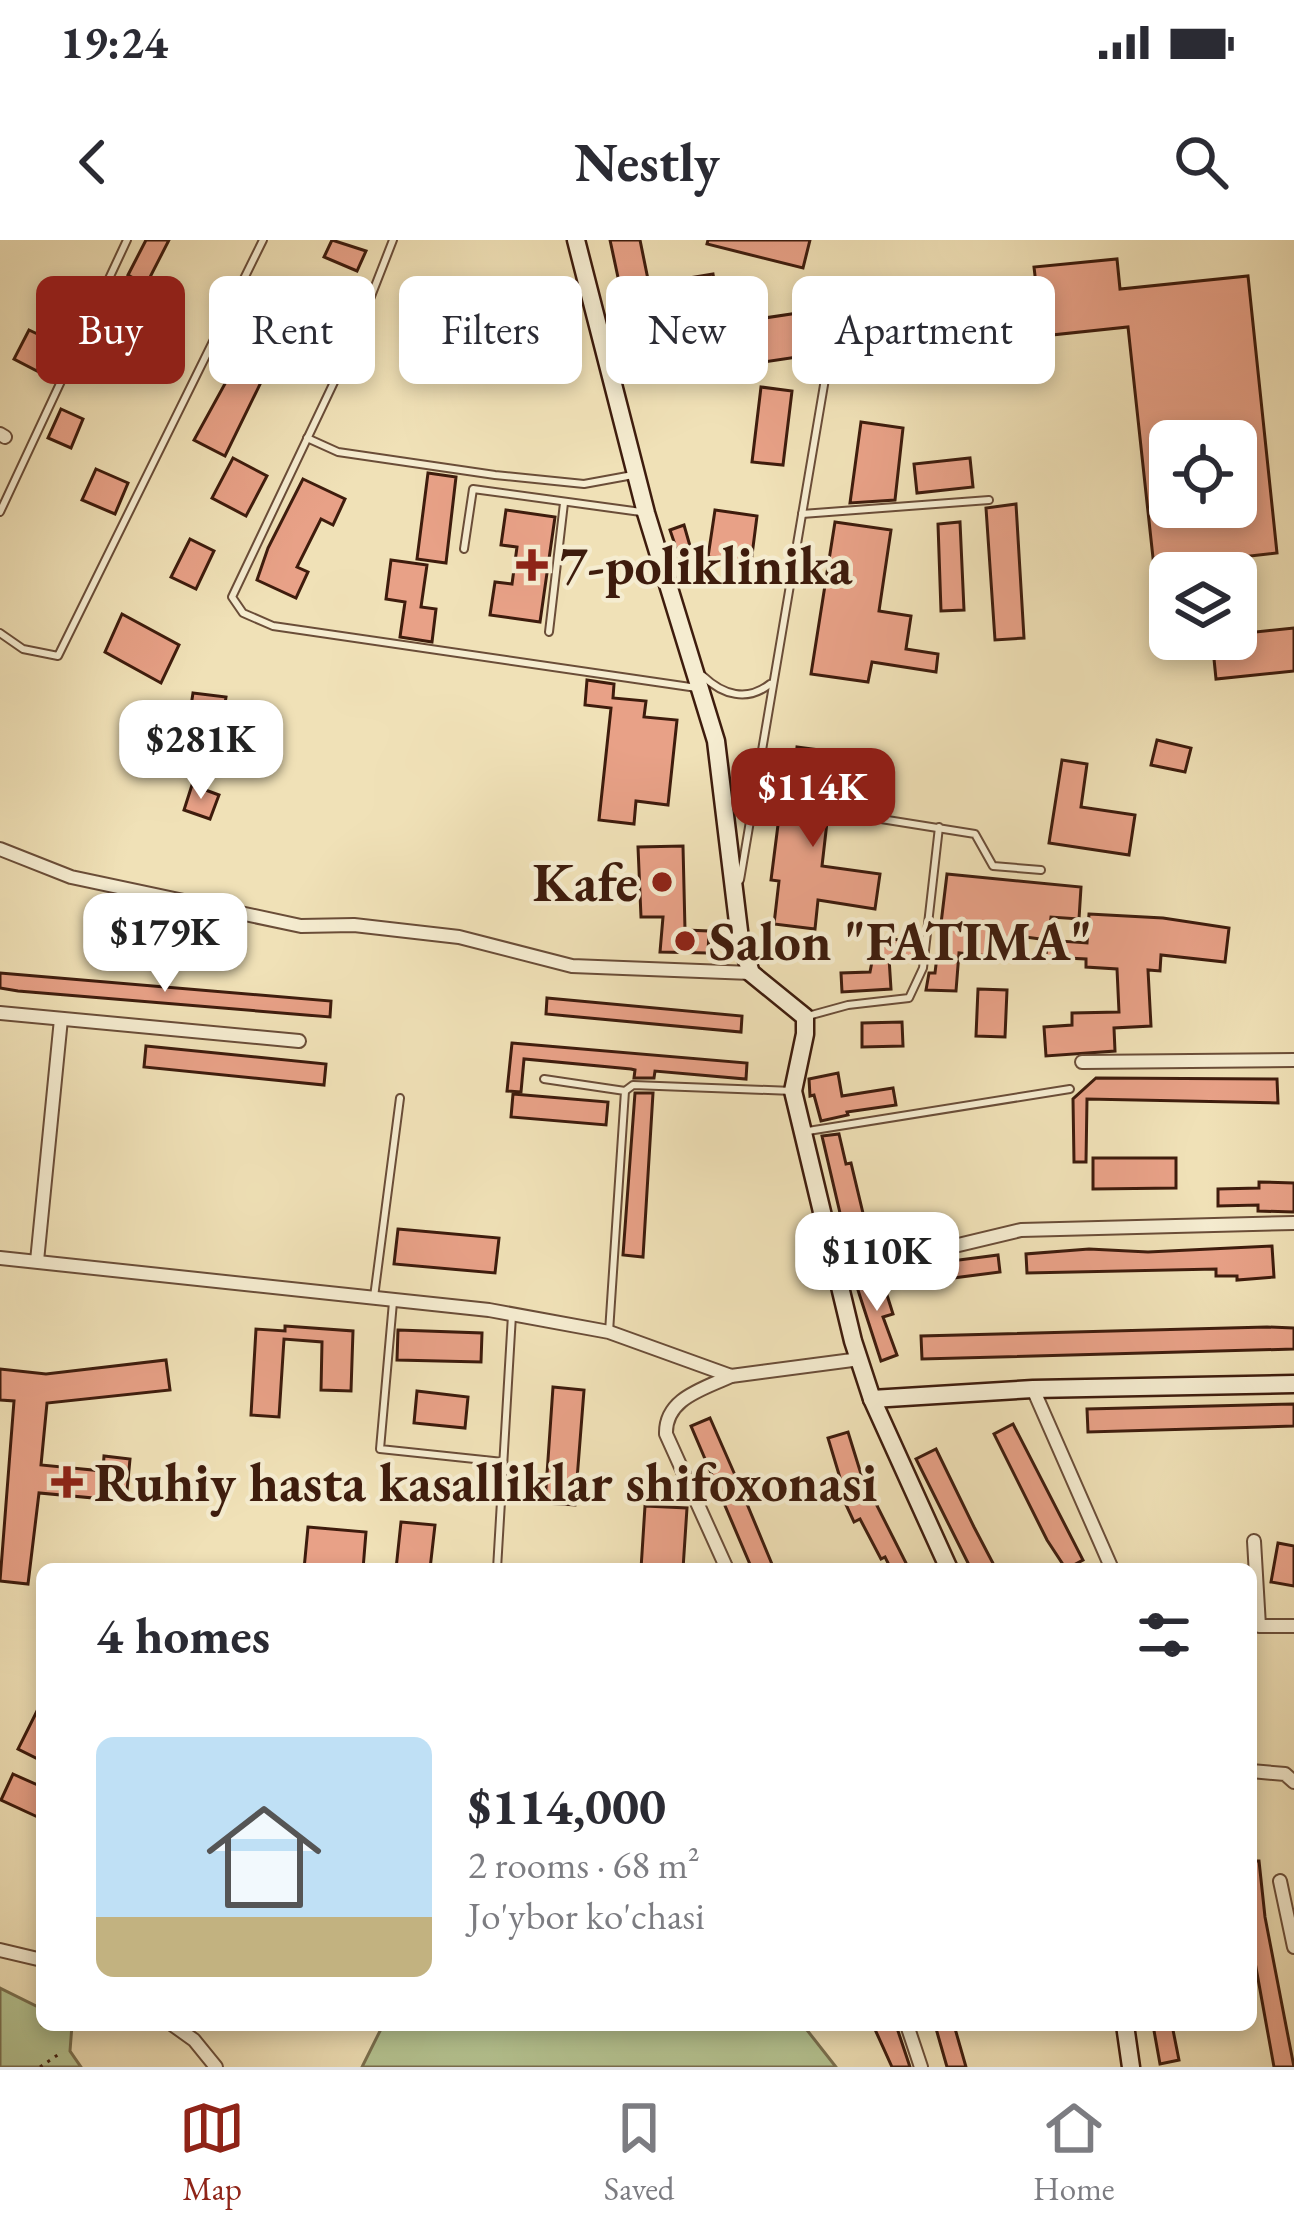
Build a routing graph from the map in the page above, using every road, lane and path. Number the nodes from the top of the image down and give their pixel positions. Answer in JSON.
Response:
{"nodes":[{"id":1,"x":127,"y":240,"type":"edge"},
{"id":2,"x":263,"y":240,"type":"edge"},
{"id":3,"x":393,"y":240,"type":"edge"},
{"id":4,"x":576,"y":240,"type":"edge"},
{"id":5,"x":824,"y":384,"type":"edge"},
{"id":6,"x":307,"y":438,"type":"junction"},
{"id":7,"x":636,"y":475,"type":"junction"},
{"id":8,"x":989,"y":500,"type":"dead end"},
{"id":9,"x":564,"y":502,"type":"junction"},
{"id":10,"x":0,"y":512,"type":"edge"},
{"id":11,"x":646,"y":513,"type":"junction"},
{"id":12,"x":802,"y":514,"type":"junction"},
{"id":13,"x":464,"y":549,"type":"dead end"},
{"id":14,"x":549,"y":632,"type":"dead end"},
{"id":15,"x":0,"y":633,"type":"edge"},
{"id":16,"x":690,"y":663,"type":"junction"},
{"id":17,"x":773,"y":681,"type":"junction"},
{"id":18,"x":698,"y":688,"type":"junction"},
{"id":19,"x":856,"y":815,"type":"dead end"},
{"id":20,"x":939,"y":827,"type":"junction"},
{"id":21,"x":0,"y":849,"type":"edge"},
{"id":22,"x":1041,"y":870,"type":"dead end"},
{"id":23,"x":737,"y":902,"type":"junction"},
{"id":24,"x":751,"y":974,"type":"junction"},
{"id":25,"x":0,"y":1013,"type":"edge"},
{"id":26,"x":805,"y":1017,"type":"junction"},
{"id":27,"x":61,"y":1019,"type":"junction"},
{"id":28,"x":299,"y":1041,"type":"dead end"},
{"id":29,"x":1294,"y":1060,"type":"edge"},
{"id":30,"x":1082,"y":1062,"type":"dead end"},
{"id":31,"x":544,"y":1078,"type":"dead end"},
{"id":32,"x":1070,"y":1089,"type":"dead end"},
{"id":33,"x":625,"y":1091,"type":"junction"},
{"id":34,"x":793,"y":1091,"type":"junction"},
{"id":35,"x":400,"y":1098,"type":"dead end"},
{"id":36,"x":804,"y":1132,"type":"junction"},
{"id":37,"x":1294,"y":1223,"type":"edge"},
{"id":38,"x":0,"y":1258,"type":"edge"},
{"id":39,"x":37,"y":1262,"type":"junction"},
{"id":40,"x":836,"y":1274,"type":"junction"},
{"id":41,"x":374,"y":1300,"type":"junction"},
{"id":42,"x":393,"y":1302,"type":"junction"},
{"id":43,"x":512,"y":1316,"type":"junction"},
{"id":44,"x":610,"y":1332,"type":"junction"},
{"id":45,"x":860,"y":1359,"type":"junction"},
{"id":46,"x":731,"y":1376,"type":"junction"},
{"id":47,"x":1294,"y":1384,"type":"edge"},
{"id":48,"x":1033,"y":1389,"type":"junction"},
{"id":49,"x":872,"y":1399,"type":"junction"},
{"id":50,"x":503,"y":1462,"type":"junction"},
{"id":51,"x":1254,"y":1541,"type":"dead end"},
{"id":52,"x":497,"y":1563,"type":"edge"},
{"id":53,"x":725,"y":1563,"type":"edge"},
{"id":54,"x":946,"y":1563,"type":"edge"},
{"id":55,"x":1109,"y":1563,"type":"edge"},
{"id":56,"x":1255,"y":1563,"type":"edge"},
{"id":57,"x":1257,"y":1593,"type":"edge"},
{"id":58,"x":1294,"y":1626,"type":"edge"},
{"id":59,"x":1257,"y":1772,"type":"edge"},
{"id":60,"x":1294,"y":1782,"type":"edge"},
{"id":61,"x":1280,"y":1881,"type":"dead end"},
{"id":62,"x":1294,"y":1947,"type":"edge"},
{"id":63,"x":0,"y":1950,"type":"edge"},
{"id":64,"x":36,"y":1959,"type":"edge"},
{"id":65,"x":181,"y":2031,"type":"edge"},
{"id":66,"x":909,"y":2031,"type":"edge"},
{"id":67,"x":1126,"y":2031,"type":"edge"},
{"id":68,"x":62,"y":2052,"type":"dead end"},
{"id":69,"x":40,"y":2067,"type":"edge"},
{"id":70,"x":216,"y":2067,"type":"edge"},
{"id":71,"x":921,"y":2067,"type":"edge"},
{"id":72,"x":1131,"y":2067,"type":"edge"}],
"edges":[{"from":1,"to":10,"type":"lane"},
{"from":2,"to":15,"type":"lane"},
{"from":3,"to":6,"type":"lane"},
{"from":4,"to":7,"type":"street"},
{"from":5,"to":12,"type":"lane"},
{"from":6,"to":7,"type":"lane"},
{"from":6,"to":18,"type":"lane"},
{"from":7,"to":11,"type":"street"},
{"from":8,"to":12,"type":"lane"},
{"from":9,"to":11,"type":"lane"},
{"from":9,"to":13,"type":"lane"},
{"from":9,"to":14,"type":"lane"},
{"from":11,"to":16,"type":"street"},
{"from":12,"to":17,"type":"lane"},
{"from":16,"to":17,"type":"lane"},
{"from":16,"to":18,"type":"street"},
{"from":17,"to":23,"type":"lane"},
{"from":18,"to":23,"type":"street"},
{"from":19,"to":20,"type":"lane"},
{"from":20,"to":22,"type":"lane"},
{"from":20,"to":26,"type":"lane"},
{"from":21,"to":24,"type":"street"},
{"from":23,"to":24,"type":"street"},
{"from":24,"to":26,"type":"street"},
{"from":25,"to":27,"type":"street"},
{"from":26,"to":34,"type":"street"},
{"from":27,"to":28,"type":"street"},
{"from":27,"to":39,"type":"street"},
{"from":29,"to":30,"type":"street"},
{"from":31,"to":33,"type":"lane"},
{"from":32,"to":36,"type":"lane"},
{"from":33,"to":34,"type":"lane"},
{"from":33,"to":44,"type":"lane"},
{"from":34,"to":36,"type":"street"},
{"from":35,"to":41,"type":"lane"},
{"from":36,"to":40,"type":"street"},
{"from":37,"to":40,"type":"street"},
{"from":38,"to":39,"type":"street"},
{"from":39,"to":41,"type":"street"},
{"from":40,"to":45,"type":"street"},
{"from":41,"to":42,"type":"street"},
{"from":42,"to":43,"type":"street"},
{"from":42,"to":50,"type":"lane"},
{"from":43,"to":44,"type":"street"},
{"from":43,"to":50,"type":"lane"},
{"from":44,"to":46,"type":"street"},
{"from":45,"to":46,"type":"street"},
{"from":45,"to":49,"type":"street"},
{"from":46,"to":53,"type":"street"},
{"from":47,"to":48,"type":"street"},
{"from":48,"to":49,"type":"street"},
{"from":48,"to":55,"type":"street"},
{"from":49,"to":54,"type":"street"},
{"from":50,"to":52,"type":"lane"},
{"from":51,"to":56,"type":"street"},
{"from":57,"to":58,"type":"street"},
{"from":59,"to":60,"type":"street"},
{"from":61,"to":62,"type":"street"},
{"from":63,"to":64,"type":"street"},
{"from":65,"to":70,"type":"street"},
{"from":66,"to":71,"type":"street"},
{"from":67,"to":72,"type":"street"},
{"from":68,"to":69,"type":"path"}]}
